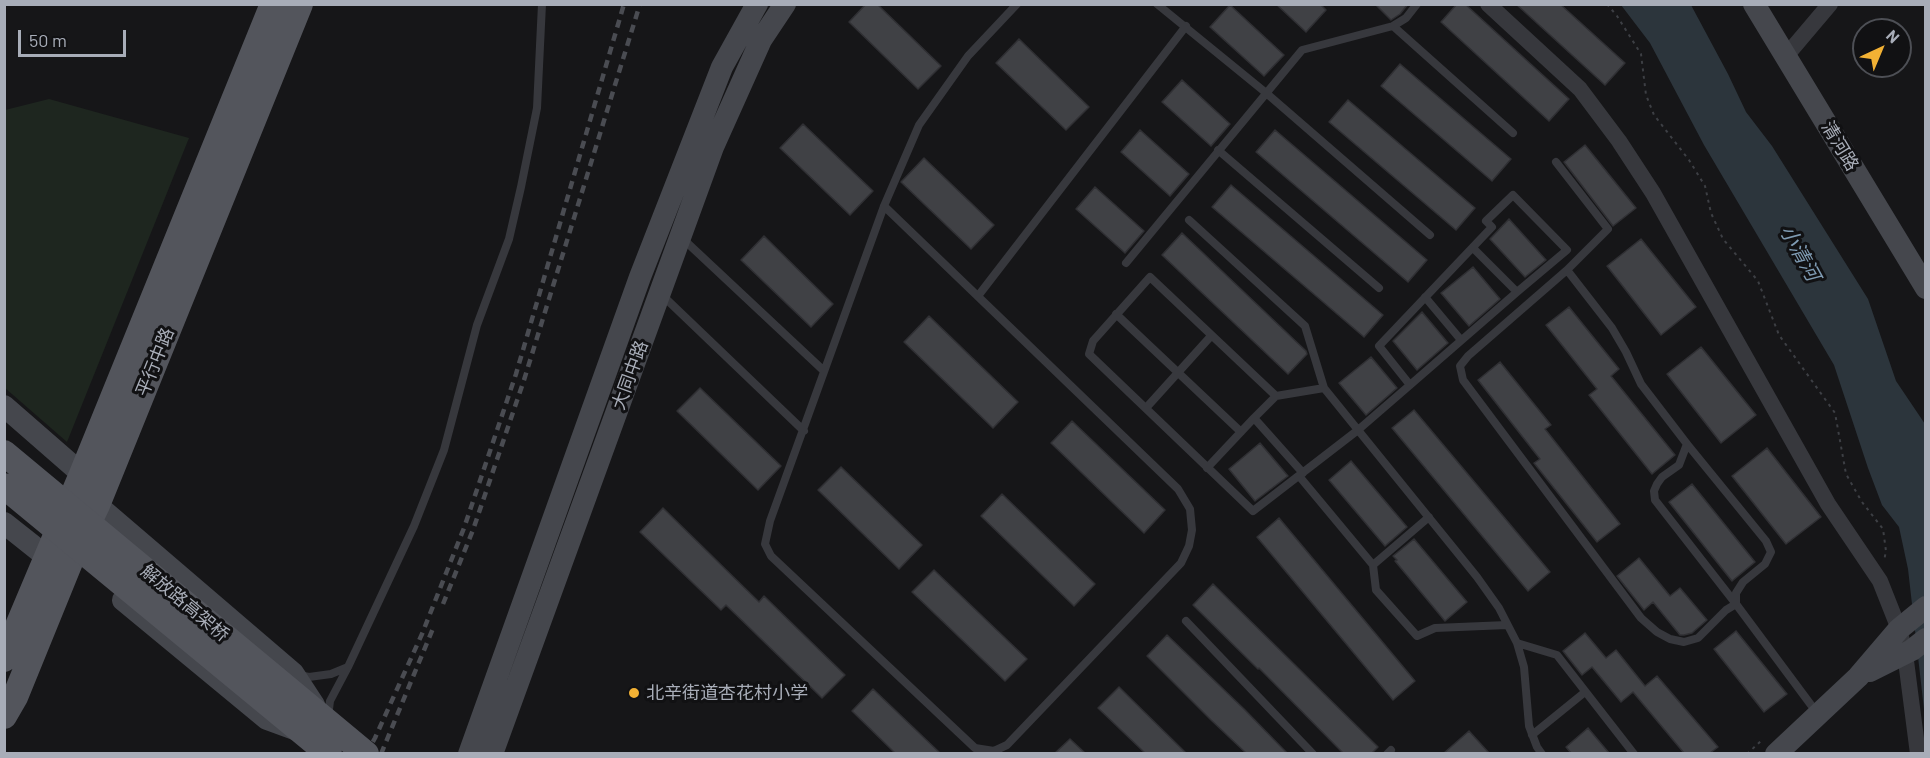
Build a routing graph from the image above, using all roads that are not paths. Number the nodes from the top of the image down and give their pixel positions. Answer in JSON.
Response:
{"nodes":[{"id":1,"x":273,"y":4,"type":"edge"},
{"id":2,"x":300,"y":4,"type":"edge"},
{"id":3,"x":542,"y":4,"type":"edge"},
{"id":4,"x":757,"y":4,"type":"edge"},
{"id":5,"x":785,"y":4,"type":"edge"},
{"id":6,"x":1017,"y":4,"type":"edge"},
{"id":7,"x":1157,"y":4,"type":"edge"},
{"id":8,"x":1417,"y":4,"type":"edge"},
{"id":9,"x":1488,"y":4,"type":"edge"},
{"id":10,"x":1754,"y":4,"type":"edge"},
{"id":11,"x":1830,"y":4,"type":"edge"},
{"id":12,"x":1186,"y":26,"type":"junction"},
{"id":13,"x":1393,"y":26,"type":"junction"},
{"id":14,"x":1786,"y":56,"type":"junction"},
{"id":15,"x":1265,"y":92,"type":"junction"},
{"id":16,"x":1514,"y":133,"type":"dead end"},
{"id":17,"x":1218,"y":150,"type":"junction"},
{"id":18,"x":1556,"y":162,"type":"dead end"},
{"id":19,"x":884,"y":206,"type":"junction"},
{"id":20,"x":1189,"y":220,"type":"dead end"},
{"id":21,"x":1430,"y":235,"type":"dead end"},
{"id":22,"x":680,"y":236,"type":"junction"},
{"id":23,"x":1473,"y":248,"type":"junction"},
{"id":24,"x":1126,"y":263,"type":"dead end"},
{"id":25,"x":1567,"y":270,"type":"junction"},
{"id":26,"x":1378,"y":288,"type":"dead end"},
{"id":27,"x":1926,"y":288,"type":"edge"},
{"id":28,"x":660,"y":292,"type":"junction"},
{"id":29,"x":1517,"y":292,"type":"junction"},
{"id":30,"x":978,"y":296,"type":"junction"},
{"id":31,"x":1425,"y":297,"type":"junction"},
{"id":32,"x":1116,"y":314,"type":"junction"},
{"id":33,"x":1211,"y":336,"type":"junction"},
{"id":34,"x":1461,"y":340,"type":"junction"},
{"id":35,"x":824,"y":371,"type":"junction"},
{"id":36,"x":1179,"y":371,"type":"junction"},
{"id":37,"x":1410,"y":385,"type":"junction"},
{"id":38,"x":1324,"y":388,"type":"junction"},
{"id":39,"x":1276,"y":396,"type":"junction"},
{"id":40,"x":4,"y":406,"type":"edge"},
{"id":41,"x":1146,"y":408,"type":"junction"},
{"id":42,"x":1254,"y":418,"type":"junction"},
{"id":43,"x":804,"y":430,"type":"junction"},
{"id":44,"x":1358,"y":430,"type":"junction"},
{"id":45,"x":1241,"y":432,"type":"junction"},
{"id":46,"x":1687,"y":444,"type":"junction"},
{"id":47,"x":4,"y":453,"type":"edge"},
{"id":48,"x":1208,"y":468,"type":"junction"},
{"id":49,"x":82,"y":474,"type":"junction"},
{"id":50,"x":1301,"y":475,"type":"junction"},
{"id":51,"x":4,"y":486,"type":"edge"},
{"id":52,"x":97,"y":505,"type":"junction"},
{"id":53,"x":1429,"y":517,"type":"junction"},
{"id":54,"x":4,"y":523,"type":"edge"},
{"id":55,"x":47,"y":557,"type":"junction"},
{"id":56,"x":72,"y":557,"type":"junction"},
{"id":57,"x":1373,"y":565,"type":"junction"},
{"id":58,"x":1736,"y":604,"type":"junction"},
{"id":59,"x":1926,"y":607,"type":"edge"},
{"id":60,"x":1186,"y":621,"type":"dead end"},
{"id":61,"x":1507,"y":625,"type":"junction"},
{"id":62,"x":1902,"y":627,"type":"junction"},
{"id":63,"x":1517,"y":644,"type":"junction"},
{"id":64,"x":1914,"y":647,"type":"edge"},
{"id":65,"x":4,"y":660,"type":"edge"},
{"id":66,"x":348,"y":667,"type":"junction"},
{"id":67,"x":293,"y":673,"type":"junction"},
{"id":68,"x":1858,"y":677,"type":"junction"},
{"id":69,"x":1585,"y":692,"type":"junction"},
{"id":70,"x":1817,"y":713,"type":"junction"},
{"id":71,"x":4,"y":716,"type":"edge"},
{"id":72,"x":1532,"y":735,"type":"junction"},
{"id":73,"x":330,"y":743,"type":"edge"},
{"id":74,"x":366,"y":753,"type":"edge"},
{"id":75,"x":469,"y":753,"type":"edge"},
{"id":76,"x":492,"y":753,"type":"edge"},
{"id":77,"x":1313,"y":753,"type":"edge"},
{"id":78,"x":1542,"y":753,"type":"edge"},
{"id":79,"x":1634,"y":753,"type":"edge"},
{"id":80,"x":1776,"y":753,"type":"edge"},
{"id":81,"x":1918,"y":753,"type":"edge"}],
"edges":[{"from":1,"to":49,"type":"main road","name":"平行中路"},
{"from":2,"to":52,"type":"main road","name":"平行中路"},
{"from":3,"to":66,"type":"lane"},
{"from":4,"to":75,"type":"main road","name":"大同中路"},
{"from":5,"to":22,"type":"main road","name":"大同中路"},
{"from":6,"to":19,"type":"lane"},
{"from":7,"to":12,"type":"lane"},
{"from":8,"to":13,"type":"lane"},
{"from":9,"to":62,"type":"street"},
{"from":10,"to":14,"type":"main road","name":"清河路"},
{"from":11,"to":14,"type":"street"},
{"from":12,"to":15,"type":"lane"},
{"from":12,"to":30,"type":"lane"},
{"from":13,"to":15,"type":"lane"},
{"from":13,"to":16,"type":"lane"},
{"from":14,"to":27,"type":"main road","name":"清河路"},
{"from":15,"to":17,"type":"lane"},
{"from":15,"to":21,"type":"lane"},
{"from":17,"to":24,"type":"lane"},
{"from":17,"to":26,"type":"lane"},
{"from":18,"to":25,"type":"lane"},
{"from":19,"to":30,"type":"lane"},
{"from":19,"to":35,"type":"lane"},
{"from":20,"to":38,"type":"lane"},
{"from":22,"to":28,"type":"main road","name":"大同中路"},
{"from":22,"to":35,"type":"lane"},
{"from":23,"to":29,"type":"lane"},
{"from":23,"to":29,"type":"lane"},
{"from":23,"to":31,"type":"lane"},
{"from":25,"to":46,"type":"lane"},
{"from":25,"to":58,"type":"lane"},
{"from":28,"to":43,"type":"lane"},
{"from":28,"to":76,"type":"main road","name":"大同中路"},
{"from":29,"to":34,"type":"lane"},
{"from":30,"to":43,"type":"lane"},
{"from":31,"to":34,"type":"lane"},
{"from":31,"to":37,"type":"lane"},
{"from":32,"to":33,"type":"lane"},
{"from":32,"to":36,"type":"lane"},
{"from":32,"to":41,"type":"lane"},
{"from":33,"to":36,"type":"lane"},
{"from":33,"to":39,"type":"lane"},
{"from":34,"to":37,"type":"lane"},
{"from":35,"to":43,"type":"lane"},
{"from":36,"to":41,"type":"lane"},
{"from":36,"to":45,"type":"lane"},
{"from":37,"to":44,"type":"lane"},
{"from":38,"to":39,"type":"lane"},
{"from":38,"to":44,"type":"lane"},
{"from":39,"to":42,"type":"lane"},
{"from":40,"to":49,"type":"main road"},
{"from":41,"to":48,"type":"lane"},
{"from":42,"to":45,"type":"lane"},
{"from":42,"to":50,"type":"lane"},
{"from":44,"to":50,"type":"lane"},
{"from":44,"to":53,"type":"lane"},
{"from":45,"to":48,"type":"lane"},
{"from":46,"to":58,"type":"lane"},
{"from":46,"to":58,"type":"lane"},
{"from":47,"to":74,"type":"main road","name":"解放路高架桥","bridge":true},
{"from":48,"to":50,"type":"lane"},
{"from":49,"to":52,"type":"main road"},
{"from":49,"to":55,"type":"main road","name":"平行中路"},
{"from":50,"to":57,"type":"lane"},
{"from":51,"to":73,"type":"main road","name":"解放路高架桥","bridge":true},
{"from":52,"to":56,"type":"main road","name":"平行中路"},
{"from":52,"to":67,"type":"main road"},
{"from":53,"to":57,"type":"lane"},
{"from":53,"to":61,"type":"lane"},
{"from":54,"to":55,"type":"main road"},
{"from":55,"to":56,"type":"main road"},
{"from":55,"to":65,"type":"main road","name":"平行中路"},
{"from":56,"to":71,"type":"main road","name":"平行中路"},
{"from":56,"to":73,"type":"main road"},
{"from":57,"to":61,"type":"lane"},
{"from":58,"to":70,"type":"lane"},
{"from":59,"to":62,"type":"main road"},
{"from":60,"to":77,"type":"lane"},
{"from":61,"to":63,"type":"lane"},
{"from":62,"to":64,"type":"street"},
{"from":62,"to":68,"type":"main road"},
{"from":63,"to":69,"type":"lane"},
{"from":63,"to":72,"type":"lane"},
{"from":64,"to":68,"type":"main road"},
{"from":64,"to":81,"type":"street"},
{"from":66,"to":67,"type":"lane"},
{"from":66,"to":73,"type":"lane"},
{"from":67,"to":73,"type":"main road"},
{"from":68,"to":70,"type":"main road"},
{"from":69,"to":72,"type":"lane"},
{"from":69,"to":79,"type":"lane"},
{"from":70,"to":80,"type":"main road"},
{"from":72,"to":78,"type":"lane"}]}
